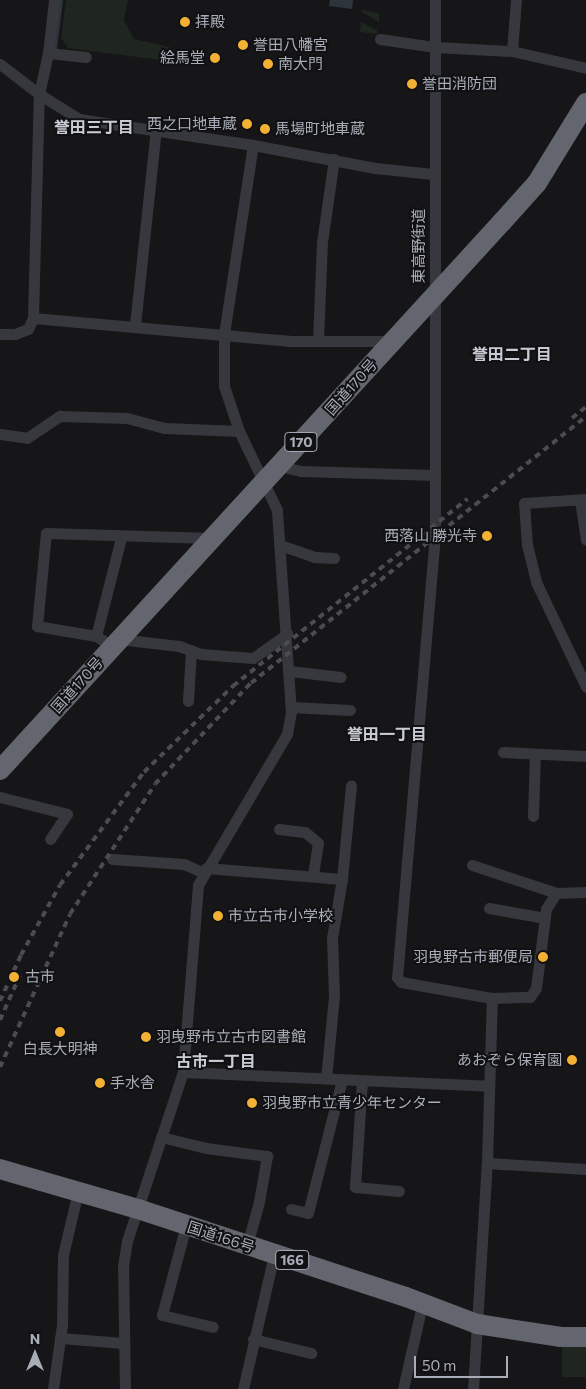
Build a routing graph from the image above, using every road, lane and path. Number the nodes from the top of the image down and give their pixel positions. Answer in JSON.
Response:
{"nodes":[{"id":1,"x":54,"y":0,"type":"edge"},
{"id":2,"x":435,"y":0,"type":"edge"},
{"id":3,"x":516,"y":0,"type":"edge"},
{"id":4,"x":380,"y":39,"type":"dead end"},
{"id":5,"x":435,"y":47,"type":"junction"},
{"id":6,"x":512,"y":51,"type":"junction"},
{"id":7,"x":48,"y":53,"type":"junction"},
{"id":8,"x":86,"y":56,"type":"dead end"},
{"id":9,"x":0,"y":64,"type":"edge"},
{"id":10,"x":586,"y":68,"type":"edge"},
{"id":11,"x":39,"y":94,"type":"junction"},
{"id":12,"x":586,"y":102,"type":"edge"},
{"id":13,"x":156,"y":130,"type":"junction"},
{"id":14,"x":253,"y":145,"type":"junction"},
{"id":15,"x":334,"y":159,"type":"junction"},
{"id":16,"x":433,"y":174,"type":"junction"},
{"id":17,"x":434,"y":297,"type":"junction"},
{"id":18,"x":33,"y":318,"type":"junction"},
{"id":19,"x":135,"y":326,"type":"junction"},
{"id":20,"x":0,"y":334,"type":"edge"},
{"id":21,"x":224,"y":334,"type":"junction"},
{"id":22,"x":318,"y":341,"type":"junction"},
{"id":23,"x":392,"y":341,"type":"junction"},
{"id":24,"x":239,"y":431,"type":"junction"},
{"id":25,"x":0,"y":434,"type":"edge"},
{"id":26,"x":279,"y":466,"type":"junction"},
{"id":27,"x":435,"y":475,"type":"junction"},
{"id":28,"x":265,"y":482,"type":"junction"},
{"id":29,"x":583,"y":499,"type":"edge"},
{"id":30,"x":121,"y":538,"type":"junction"},
{"id":31,"x":212,"y":538,"type":"junction"},
{"id":32,"x":586,"y":540,"type":"edge"},
{"id":33,"x":280,"y":545,"type":"junction"},
{"id":34,"x":334,"y":558,"type":"dead end"},
{"id":35,"x":287,"y":634,"type":"junction"},
{"id":36,"x":109,"y":640,"type":"junction"},
{"id":37,"x":192,"y":650,"type":"junction"},
{"id":38,"x":586,"y":657,"type":"edge"},
{"id":39,"x":574,"y":661,"type":"junction"},
{"id":40,"x":290,"y":672,"type":"junction"},
{"id":41,"x":341,"y":677,"type":"dead end"},
{"id":42,"x":586,"y":687,"type":"edge"},
{"id":43,"x":188,"y":701,"type":"dead end"},
{"id":44,"x":291,"y":707,"type":"junction"},
{"id":45,"x":350,"y":710,"type":"dead end"},
{"id":46,"x":503,"y":752,"type":"dead end"},
{"id":47,"x":535,"y":754,"type":"junction"},
{"id":48,"x":586,"y":756,"type":"edge"},
{"id":49,"x":0,"y":770,"type":"edge"},
{"id":50,"x":350,"y":785,"type":"dead end"},
{"id":51,"x":0,"y":797,"type":"edge"},
{"id":52,"x":533,"y":816,"type":"dead end"},
{"id":53,"x":279,"y":829,"type":"dead end"},
{"id":54,"x":50,"y":839,"type":"dead end"},
{"id":55,"x":112,"y":859,"type":"dead end"},
{"id":56,"x":472,"y":865,"type":"dead end"},
{"id":57,"x":205,"y":871,"type":"junction"},
{"id":58,"x":313,"y":876,"type":"junction"},
{"id":59,"x":342,"y":879,"type":"junction"},
{"id":60,"x":586,"y":892,"type":"edge"},
{"id":61,"x":556,"y":893,"type":"junction"},
{"id":62,"x":489,"y":908,"type":"dead end"},
{"id":63,"x":545,"y":918,"type":"junction"},
{"id":64,"x":492,"y":998,"type":"junction"},
{"id":65,"x":183,"y":1072,"type":"junction"},
{"id":66,"x":326,"y":1079,"type":"junction"},
{"id":67,"x":342,"y":1080,"type":"junction"},
{"id":68,"x":362,"y":1081,"type":"junction"},
{"id":69,"x":488,"y":1086,"type":"junction"},
{"id":70,"x":162,"y":1137,"type":"junction"},
{"id":71,"x":487,"y":1163,"type":"junction"},
{"id":72,"x":0,"y":1169,"type":"edge"},
{"id":73,"x":586,"y":1169,"type":"edge"},
{"id":74,"x":399,"y":1190,"type":"dead end"},
{"id":75,"x":78,"y":1191,"type":"junction"},
{"id":76,"x":138,"y":1209,"type":"junction"},
{"id":77,"x":291,"y":1209,"type":"dead end"},
{"id":78,"x":186,"y":1225,"type":"junction"},
{"id":79,"x":247,"y":1245,"type":"junction"},
{"id":80,"x":274,"y":1254,"type":"junction"},
{"id":81,"x":422,"y":1305,"type":"junction"},
{"id":82,"x":477,"y":1324,"type":"junction"},
{"id":83,"x":213,"y":1327,"type":"dead end"},
{"id":84,"x":586,"y":1337,"type":"edge"},
{"id":85,"x":60,"y":1338,"type":"junction"},
{"id":86,"x":253,"y":1339,"type":"junction"},
{"id":87,"x":123,"y":1343,"type":"junction"},
{"id":88,"x":310,"y":1353,"type":"dead end"},
{"id":89,"x":53,"y":1389,"type":"edge"},
{"id":90,"x":125,"y":1389,"type":"edge"},
{"id":91,"x":243,"y":1389,"type":"edge"},
{"id":92,"x":403,"y":1389,"type":"edge"},
{"id":93,"x":473,"y":1389,"type":"edge"}],
"edges":[{"from":1,"to":7,"type":"street"},
{"from":2,"to":5,"type":"street","name":"東高野街道"},
{"from":3,"to":6,"type":"street"},
{"from":4,"to":5,"type":"street"},
{"from":5,"to":6,"type":"street"},
{"from":5,"to":16,"type":"street","name":"東高野街道"},
{"from":6,"to":10,"type":"street"},
{"from":7,"to":8,"type":"street"},
{"from":7,"to":11,"type":"street"},
{"from":9,"to":11,"type":"street"},
{"from":11,"to":13,"type":"street"},
{"from":11,"to":18,"type":"street"},
{"from":12,"to":17,"type":"highway","name":"国道170号","number":"170"},
{"from":13,"to":14,"type":"street"},
{"from":13,"to":19,"type":"street"},
{"from":14,"to":15,"type":"street"},
{"from":14,"to":21,"type":"street"},
{"from":15,"to":16,"type":"street"},
{"from":15,"to":22,"type":"street"},
{"from":16,"to":17,"type":"street","name":"東高野街道"},
{"from":17,"to":23,"type":"highway","name":"国道170号","number":"170"},
{"from":17,"to":27,"type":"street","name":"東高野街道"},
{"from":18,"to":19,"type":"street"},
{"from":18,"to":20,"type":"street"},
{"from":19,"to":21,"type":"street"},
{"from":21,"to":22,"type":"street"},
{"from":21,"to":24,"type":"street"},
{"from":22,"to":23,"type":"street"},
{"from":23,"to":26,"type":"highway","name":"国道170号","number":"170"},
{"from":24,"to":25,"type":"street"},
{"from":24,"to":28,"type":"street"},
{"from":26,"to":27,"type":"street"},
{"from":26,"to":28,"type":"highway","name":"国道170号","number":"170"},
{"from":27,"to":64,"type":"street","name":"東高野街道"},
{"from":28,"to":31,"type":"highway","name":"国道170号","number":"170"},
{"from":28,"to":33,"type":"street"},
{"from":29,"to":32,"type":"street"},
{"from":29,"to":39,"type":"street"},
{"from":30,"to":31,"type":"street"},
{"from":30,"to":36,"type":"street"},
{"from":30,"to":36,"type":"street"},
{"from":31,"to":36,"type":"highway","name":"国道170号","number":"170"},
{"from":33,"to":34,"type":"street"},
{"from":33,"to":35,"type":"street"},
{"from":35,"to":37,"type":"street"},
{"from":35,"to":40,"type":"street"},
{"from":36,"to":37,"type":"street"},
{"from":36,"to":49,"type":"highway","name":"国道170号","number":"170"},
{"from":37,"to":43,"type":"street"},
{"from":38,"to":39,"type":"street"},
{"from":39,"to":42,"type":"street"},
{"from":40,"to":41,"type":"street"},
{"from":40,"to":44,"type":"street"},
{"from":44,"to":45,"type":"street"},
{"from":44,"to":57,"type":"street"},
{"from":46,"to":47,"type":"street"},
{"from":47,"to":48,"type":"street"},
{"from":47,"to":52,"type":"street"},
{"from":50,"to":59,"type":"street"},
{"from":51,"to":54,"type":"street"},
{"from":53,"to":58,"type":"street"},
{"from":55,"to":57,"type":"street"},
{"from":56,"to":61,"type":"street"},
{"from":57,"to":58,"type":"street"},
{"from":57,"to":65,"type":"street"},
{"from":58,"to":59,"type":"street"},
{"from":59,"to":66,"type":"street"},
{"from":60,"to":61,"type":"street"},
{"from":61,"to":63,"type":"street"},
{"from":62,"to":63,"type":"street"},
{"from":63,"to":64,"type":"street","name":"東高野街道"},
{"from":64,"to":69,"type":"street"},
{"from":65,"to":66,"type":"street"},
{"from":65,"to":70,"type":"street"},
{"from":66,"to":67,"type":"street"},
{"from":67,"to":68,"type":"street"},
{"from":67,"to":77,"type":"street"},
{"from":68,"to":69,"type":"street"},
{"from":68,"to":74,"type":"street"},
{"from":69,"to":71,"type":"street"},
{"from":70,"to":76,"type":"street"},
{"from":70,"to":79,"type":"street"},
{"from":71,"to":73,"type":"street"},
{"from":71,"to":82,"type":"street"},
{"from":72,"to":75,"type":"highway","name":"国道166号","number":"166"},
{"from":75,"to":76,"type":"highway","name":"国道166号","number":"166"},
{"from":75,"to":85,"type":"street"},
{"from":76,"to":78,"type":"highway","name":"国道166号","number":"166"},
{"from":76,"to":87,"type":"street"},
{"from":78,"to":79,"type":"highway","name":"国道166号","number":"166"},
{"from":78,"to":83,"type":"street"},
{"from":79,"to":80,"type":"highway","name":"国道166号","number":"166"},
{"from":80,"to":81,"type":"highway","name":"国道166号","number":"166"},
{"from":80,"to":86,"type":"street"},
{"from":81,"to":82,"type":"highway","name":"国道166号","number":"166"},
{"from":81,"to":92,"type":"street"},
{"from":82,"to":84,"type":"highway","name":"国道166号","number":"166"},
{"from":82,"to":93,"type":"street"},
{"from":85,"to":87,"type":"street"},
{"from":85,"to":89,"type":"street"},
{"from":86,"to":88,"type":"street"},
{"from":86,"to":91,"type":"street"},
{"from":87,"to":90,"type":"street"}]}
